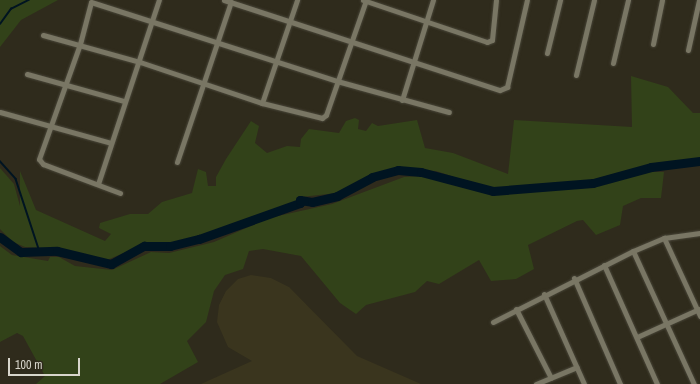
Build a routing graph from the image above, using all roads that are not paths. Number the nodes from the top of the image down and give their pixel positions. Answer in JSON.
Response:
{"nodes":[{"id":1,"x":159,"y":0,"type":"edge"},
{"id":2,"x":224,"y":0,"type":"edge"},
{"id":3,"x":297,"y":0,"type":"edge"},
{"id":4,"x":365,"y":0,"type":"edge"},
{"id":5,"x":433,"y":0,"type":"edge"},
{"id":6,"x":496,"y":0,"type":"edge"},
{"id":7,"x":527,"y":0,"type":"edge"},
{"id":8,"x":560,"y":0,"type":"edge"},
{"id":9,"x":594,"y":0,"type":"edge"},
{"id":10,"x":628,"y":0,"type":"edge"},
{"id":11,"x":662,"y":0,"type":"edge"},
{"id":12,"x":699,"y":0,"type":"edge"},
{"id":13,"x":231,"y":2,"type":"junction"},
{"id":14,"x":426,"y":20,"type":"junction"},
{"id":15,"x":153,"y":21,"type":"junction"},
{"id":16,"x":290,"y":22,"type":"junction"},
{"id":17,"x":43,"y":35,"type":"dead end"},
{"id":18,"x":216,"y":42,"type":"junction"},
{"id":19,"x":351,"y":42,"type":"junction"},
{"id":20,"x":80,"y":44,"type":"junction"},
{"id":21,"x":653,"y":44,"type":"dead end"},
{"id":22,"x":688,"y":50,"type":"dead end"},
{"id":23,"x":547,"y":52,"type":"dead end"},
{"id":24,"x":140,"y":62,"type":"junction"},
{"id":25,"x":275,"y":62,"type":"junction"},
{"id":26,"x":414,"y":63,"type":"junction"},
{"id":27,"x":613,"y":63,"type":"dead end"},
{"id":28,"x":27,"y":74,"type":"dead end"},
{"id":29,"x":576,"y":75,"type":"dead end"},
{"id":30,"x":337,"y":81,"type":"junction"},
{"id":31,"x":203,"y":84,"type":"junction"},
{"id":32,"x":65,"y":86,"type":"junction"},
{"id":33,"x":402,"y":100,"type":"junction"},
{"id":34,"x":124,"y":101,"type":"junction"},
{"id":35,"x":262,"y":103,"type":"junction"},
{"id":36,"x":0,"y":112,"type":"edge"},
{"id":37,"x":449,"y":112,"type":"dead end"},
{"id":38,"x":50,"y":125,"type":"junction"},
{"id":39,"x":111,"y":143,"type":"junction"},
{"id":40,"x":178,"y":162,"type":"dead end"},
{"id":41,"x":98,"y":184,"type":"junction"},
{"id":42,"x":120,"y":193,"type":"dead end"},
{"id":43,"x":700,"y":233,"type":"edge"},
{"id":44,"x":664,"y":238,"type":"junction"},
{"id":45,"x":633,"y":250,"type":"junction"},
{"id":46,"x":604,"y":265,"type":"junction"},
{"id":47,"x":574,"y":278,"type":"junction"},
{"id":48,"x":544,"y":294,"type":"junction"},
{"id":49,"x":516,"y":309,"type":"junction"},
{"id":50,"x":699,"y":310,"type":"edge"},
{"id":51,"x":700,"y":316,"type":"edge"},
{"id":52,"x":493,"y":322,"type":"dead end"},
{"id":53,"x":665,"y":325,"type":"junction"},
{"id":54,"x":637,"y":337,"type":"junction"},
{"id":55,"x":577,"y":367,"type":"junction"},
{"id":56,"x":551,"y":378,"type":"junction"},
{"id":57,"x":536,"y":384,"type":"edge"},
{"id":58,"x":584,"y":384,"type":"edge"},
{"id":59,"x":620,"y":384,"type":"edge"},
{"id":60,"x":657,"y":384,"type":"edge"},
{"id":61,"x":694,"y":384,"type":"edge"}],
"edges":[{"from":1,"to":15,"type":"street"},
{"from":2,"to":13,"type":"street"},
{"from":3,"to":16,"type":"street"},
{"from":4,"to":14,"type":"street"},
{"from":4,"to":19,"type":"street"},
{"from":5,"to":14,"type":"street"},
{"from":6,"to":14,"type":"street"},
{"from":7,"to":26,"type":"street"},
{"from":8,"to":23,"type":"street"},
{"from":9,"to":29,"type":"street"},
{"from":10,"to":27,"type":"street"},
{"from":11,"to":21,"type":"street"},
{"from":12,"to":22,"type":"street"},
{"from":13,"to":16,"type":"street"},
{"from":13,"to":18,"type":"street"},
{"from":14,"to":26,"type":"street"},
{"from":15,"to":18,"type":"street"},
{"from":15,"to":20,"type":"street"},
{"from":15,"to":24,"type":"street"},
{"from":16,"to":19,"type":"street"},
{"from":16,"to":25,"type":"street"},
{"from":17,"to":20,"type":"street"},
{"from":18,"to":25,"type":"street"},
{"from":18,"to":31,"type":"street"},
{"from":19,"to":26,"type":"street"},
{"from":19,"to":30,"type":"street"},
{"from":20,"to":24,"type":"street"},
{"from":20,"to":32,"type":"street"},
{"from":24,"to":31,"type":"street"},
{"from":24,"to":34,"type":"street"},
{"from":25,"to":30,"type":"street"},
{"from":25,"to":35,"type":"street"},
{"from":26,"to":33,"type":"street"},
{"from":28,"to":32,"type":"street"},
{"from":30,"to":33,"type":"street"},
{"from":30,"to":35,"type":"street"},
{"from":31,"to":35,"type":"street"},
{"from":31,"to":40,"type":"street"},
{"from":32,"to":34,"type":"street"},
{"from":32,"to":38,"type":"street"},
{"from":33,"to":37,"type":"street"},
{"from":34,"to":39,"type":"street"},
{"from":36,"to":38,"type":"street"},
{"from":38,"to":39,"type":"street"},
{"from":38,"to":41,"type":"street"},
{"from":39,"to":41,"type":"street"},
{"from":41,"to":42,"type":"street"},
{"from":43,"to":44,"type":"street"},
{"from":44,"to":45,"type":"street"},
{"from":44,"to":50,"type":"street"},
{"from":45,"to":46,"type":"street"},
{"from":45,"to":53,"type":"street"},
{"from":46,"to":47,"type":"street"},
{"from":46,"to":54,"type":"street"},
{"from":47,"to":48,"type":"street"},
{"from":47,"to":59,"type":"street"},
{"from":48,"to":49,"type":"street"},
{"from":48,"to":55,"type":"street"},
{"from":49,"to":52,"type":"street"},
{"from":49,"to":56,"type":"street"},
{"from":50,"to":51,"type":"street"},
{"from":50,"to":53,"type":"street"},
{"from":53,"to":54,"type":"street"},
{"from":53,"to":61,"type":"street"},
{"from":54,"to":60,"type":"street"},
{"from":55,"to":56,"type":"street"},
{"from":55,"to":58,"type":"street"},
{"from":56,"to":57,"type":"street"}]}
